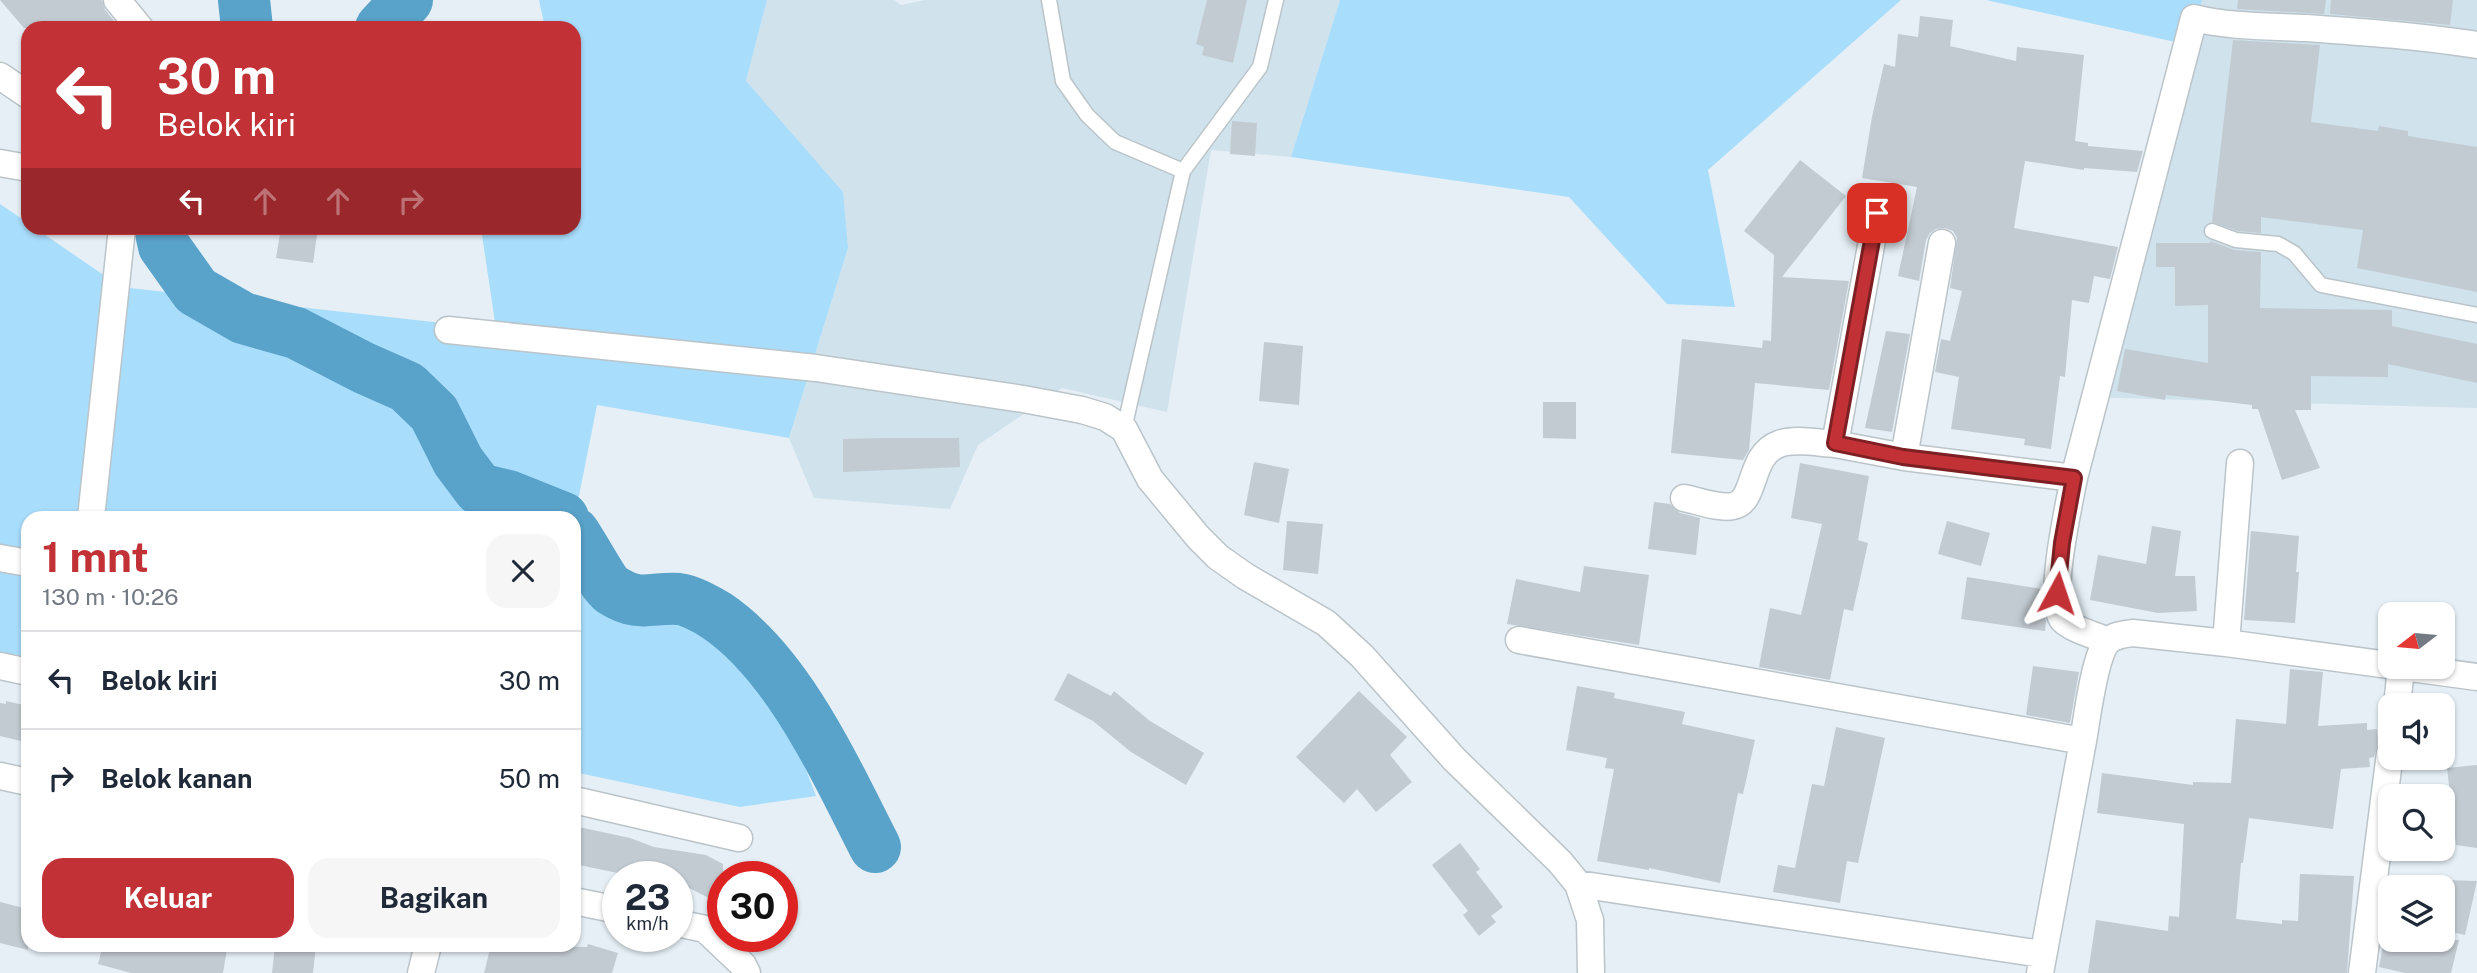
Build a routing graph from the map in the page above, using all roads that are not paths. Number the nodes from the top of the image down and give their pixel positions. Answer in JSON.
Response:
{"nodes":[{"id":1,"x":117,"y":0,"type":"edge"},
{"id":2,"x":1049,"y":0,"type":"edge"},
{"id":3,"x":1276,"y":0,"type":"edge"},
{"id":4,"x":2196,"y":9,"type":"edge"},
{"id":5,"x":134,"y":21,"type":"edge"},
{"id":6,"x":2477,"y":45,"type":"edge"},
{"id":7,"x":0,"y":76,"type":"edge"},
{"id":8,"x":21,"y":90,"type":"edge"},
{"id":9,"x":0,"y":163,"type":"edge"},
{"id":10,"x":21,"y":167,"type":"edge"},
{"id":11,"x":1183,"y":171,"type":"junction"},
{"id":12,"x":1877,"y":213,"type":"dead end"},
{"id":13,"x":2212,"y":231,"type":"dead end"},
{"id":14,"x":121,"y":235,"type":"edge"},
{"id":15,"x":1942,"y":243,"type":"dead end"},
{"id":16,"x":2477,"y":315,"type":"edge"},
{"id":17,"x":448,"y":330,"type":"dead end"},
{"id":18,"x":1124,"y":429,"type":"junction"},
{"id":19,"x":1835,"y":443,"type":"junction"},
{"id":20,"x":1903,"y":457,"type":"junction"},
{"id":21,"x":2240,"y":463,"type":"dead end"},
{"id":22,"x":2074,"y":478,"type":"junction"},
{"id":23,"x":1684,"y":498,"type":"dead end"},
{"id":24,"x":92,"y":511,"type":"edge"},
{"id":25,"x":0,"y":558,"type":"edge"},
{"id":26,"x":21,"y":562,"type":"edge"},
{"id":27,"x":1519,"y":640,"type":"dead end"},
{"id":28,"x":2108,"y":641,"type":"junction"},
{"id":29,"x":2226,"y":643,"type":"junction"},
{"id":30,"x":2378,"y":665,"type":"edge"},
{"id":31,"x":0,"y":666,"type":"edge"},
{"id":32,"x":21,"y":670,"type":"edge"},
{"id":33,"x":2455,"y":674,"type":"edge"},
{"id":34,"x":2477,"y":677,"type":"edge"},
{"id":35,"x":2083,"y":741,"type":"junction"},
{"id":36,"x":2388,"y":770,"type":"edge"},
{"id":37,"x":0,"y":776,"type":"edge"},
{"id":38,"x":21,"y":780,"type":"edge"},
{"id":39,"x":581,"y":802,"type":"edge"},
{"id":40,"x":739,"y":838,"type":"dead end"},
{"id":41,"x":1578,"y":884,"type":"junction"},
{"id":42,"x":581,"y":902,"type":"edge"},
{"id":43,"x":602,"y":907,"type":"edge"},
{"id":44,"x":693,"y":926,"type":"edge"},
{"id":45,"x":426,"y":952,"type":"edge"},
{"id":46,"x":2041,"y":964,"type":"edge"},
{"id":47,"x":421,"y":973,"type":"edge"},
{"id":48,"x":747,"y":973,"type":"edge"},
{"id":49,"x":1591,"y":973,"type":"edge"},
{"id":50,"x":2362,"y":973,"type":"edge"}],
"edges":[{"from":1,"to":5,"type":"street"},
{"from":2,"to":11,"type":"lane"},
{"from":3,"to":11,"type":"lane"},
{"from":4,"to":6,"type":"street"},
{"from":4,"to":22,"type":"street"},
{"from":7,"to":8,"type":"street"},
{"from":9,"to":10,"type":"street"},
{"from":11,"to":18,"type":"lane"},
{"from":12,"to":19,"type":"street"},
{"from":13,"to":16,"type":"lane"},
{"from":14,"to":24,"type":"street"},
{"from":15,"to":20,"type":"street"},
{"from":17,"to":18,"type":"street"},
{"from":18,"to":41,"type":"street"},
{"from":19,"to":20,"type":"street"},
{"from":19,"to":23,"type":"street"},
{"from":20,"to":22,"type":"street"},
{"from":21,"to":29,"type":"street"},
{"from":22,"to":28,"type":"street"},
{"from":25,"to":26,"type":"street"},
{"from":27,"to":35,"type":"street"},
{"from":28,"to":29,"type":"street"},
{"from":28,"to":35,"type":"street"},
{"from":29,"to":30,"type":"street"},
{"from":31,"to":32,"type":"street"},
{"from":33,"to":34,"type":"street"},
{"from":35,"to":46,"type":"street"},
{"from":36,"to":50,"type":"street"},
{"from":37,"to":38,"type":"street"},
{"from":39,"to":40,"type":"street"},
{"from":41,"to":46,"type":"street"},
{"from":41,"to":49,"type":"street"},
{"from":42,"to":43,"type":"street"},
{"from":44,"to":48,"type":"street"},
{"from":45,"to":47,"type":"street"}]}
